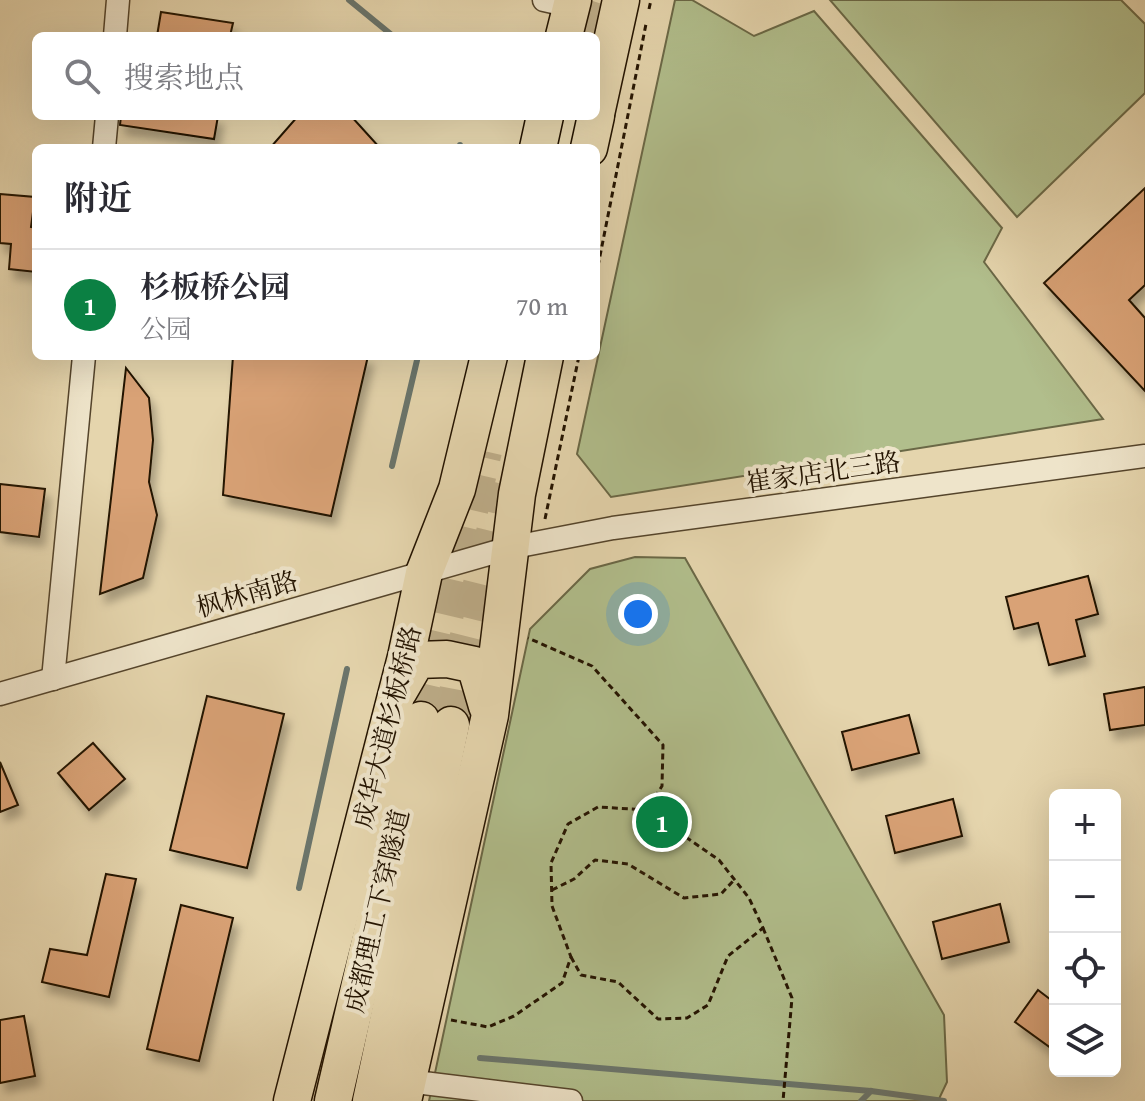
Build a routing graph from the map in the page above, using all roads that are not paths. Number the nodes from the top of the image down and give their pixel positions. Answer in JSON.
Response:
{"nodes":[{"id":1,"x":118,"y":0,"type":"edge"},
{"id":2,"x":639,"y":11,"type":"edge"},
{"id":3,"x":115,"y":32,"type":"edge"},
{"id":4,"x":600,"y":105,"type":"edge"},
{"id":5,"x":107,"y":120,"type":"edge"},
{"id":6,"x":544,"y":120,"type":"edge"},
{"id":7,"x":595,"y":120,"type":"edge"},
{"id":8,"x":104,"y":144,"type":"edge"},
{"id":9,"x":539,"y":144,"type":"edge"},
{"id":10,"x":590,"y":144,"type":"edge"},
{"id":11,"x":84,"y":360,"type":"edge"},
{"id":12,"x":488,"y":360,"type":"edge"},
{"id":13,"x":544,"y":360,"type":"edge"},
{"id":14,"x":1145,"y":456,"type":"edge"},
{"id":15,"x":509,"y":548,"type":"junction"},
{"id":16,"x":424,"y":573,"type":"junction"},
{"id":17,"x":53,"y":679,"type":"junction"},
{"id":18,"x":0,"y":694,"type":"edge"},
{"id":19,"x":423,"y":714,"type":"junction"},
{"id":20,"x":490,"y":715,"type":"junction"},
{"id":21,"x":405,"y":1091,"type":"edge"},
{"id":22,"x":292,"y":1101,"type":"edge"},
{"id":23,"x":333,"y":1101,"type":"edge"},
{"id":24,"x":371,"y":1101,"type":"edge"},
{"id":25,"x":571,"y":1101,"type":"edge"}],
"edges":[{"from":1,"to":3,"type":"street"},
{"from":2,"to":4,"type":"main road"},
{"from":5,"to":8,"type":"street"},
{"from":6,"to":9,"type":"main road"},
{"from":7,"to":10,"type":"main road"},
{"from":11,"to":17,"type":"street"},
{"from":12,"to":16,"type":"main road","name":"成华大道杉板桥路"},
{"from":13,"to":15,"type":"main road"},
{"from":14,"to":15,"type":"street","name":"崔家店北三路"},
{"from":15,"to":16,"type":"street","name":"枫林南路"},
{"from":15,"to":20,"type":"main road"},
{"from":16,"to":17,"type":"street","name":"枫林南路"},
{"from":16,"to":19,"type":"main road","name":"成华大道杉板桥路"},
{"from":17,"to":18,"type":"street","name":"枫林南路"},
{"from":19,"to":20,"type":"main road"},
{"from":19,"to":22,"type":"main road","name":"成华大道杉板桥路"},
{"from":19,"to":23,"type":"main road","name":"成都理工下穿隧道"},
{"from":19,"to":24,"type":"main road","name":"成都理工下穿隧道"},
{"from":20,"to":21,"type":"main road"},
{"from":21,"to":25,"type":"street"}]}
